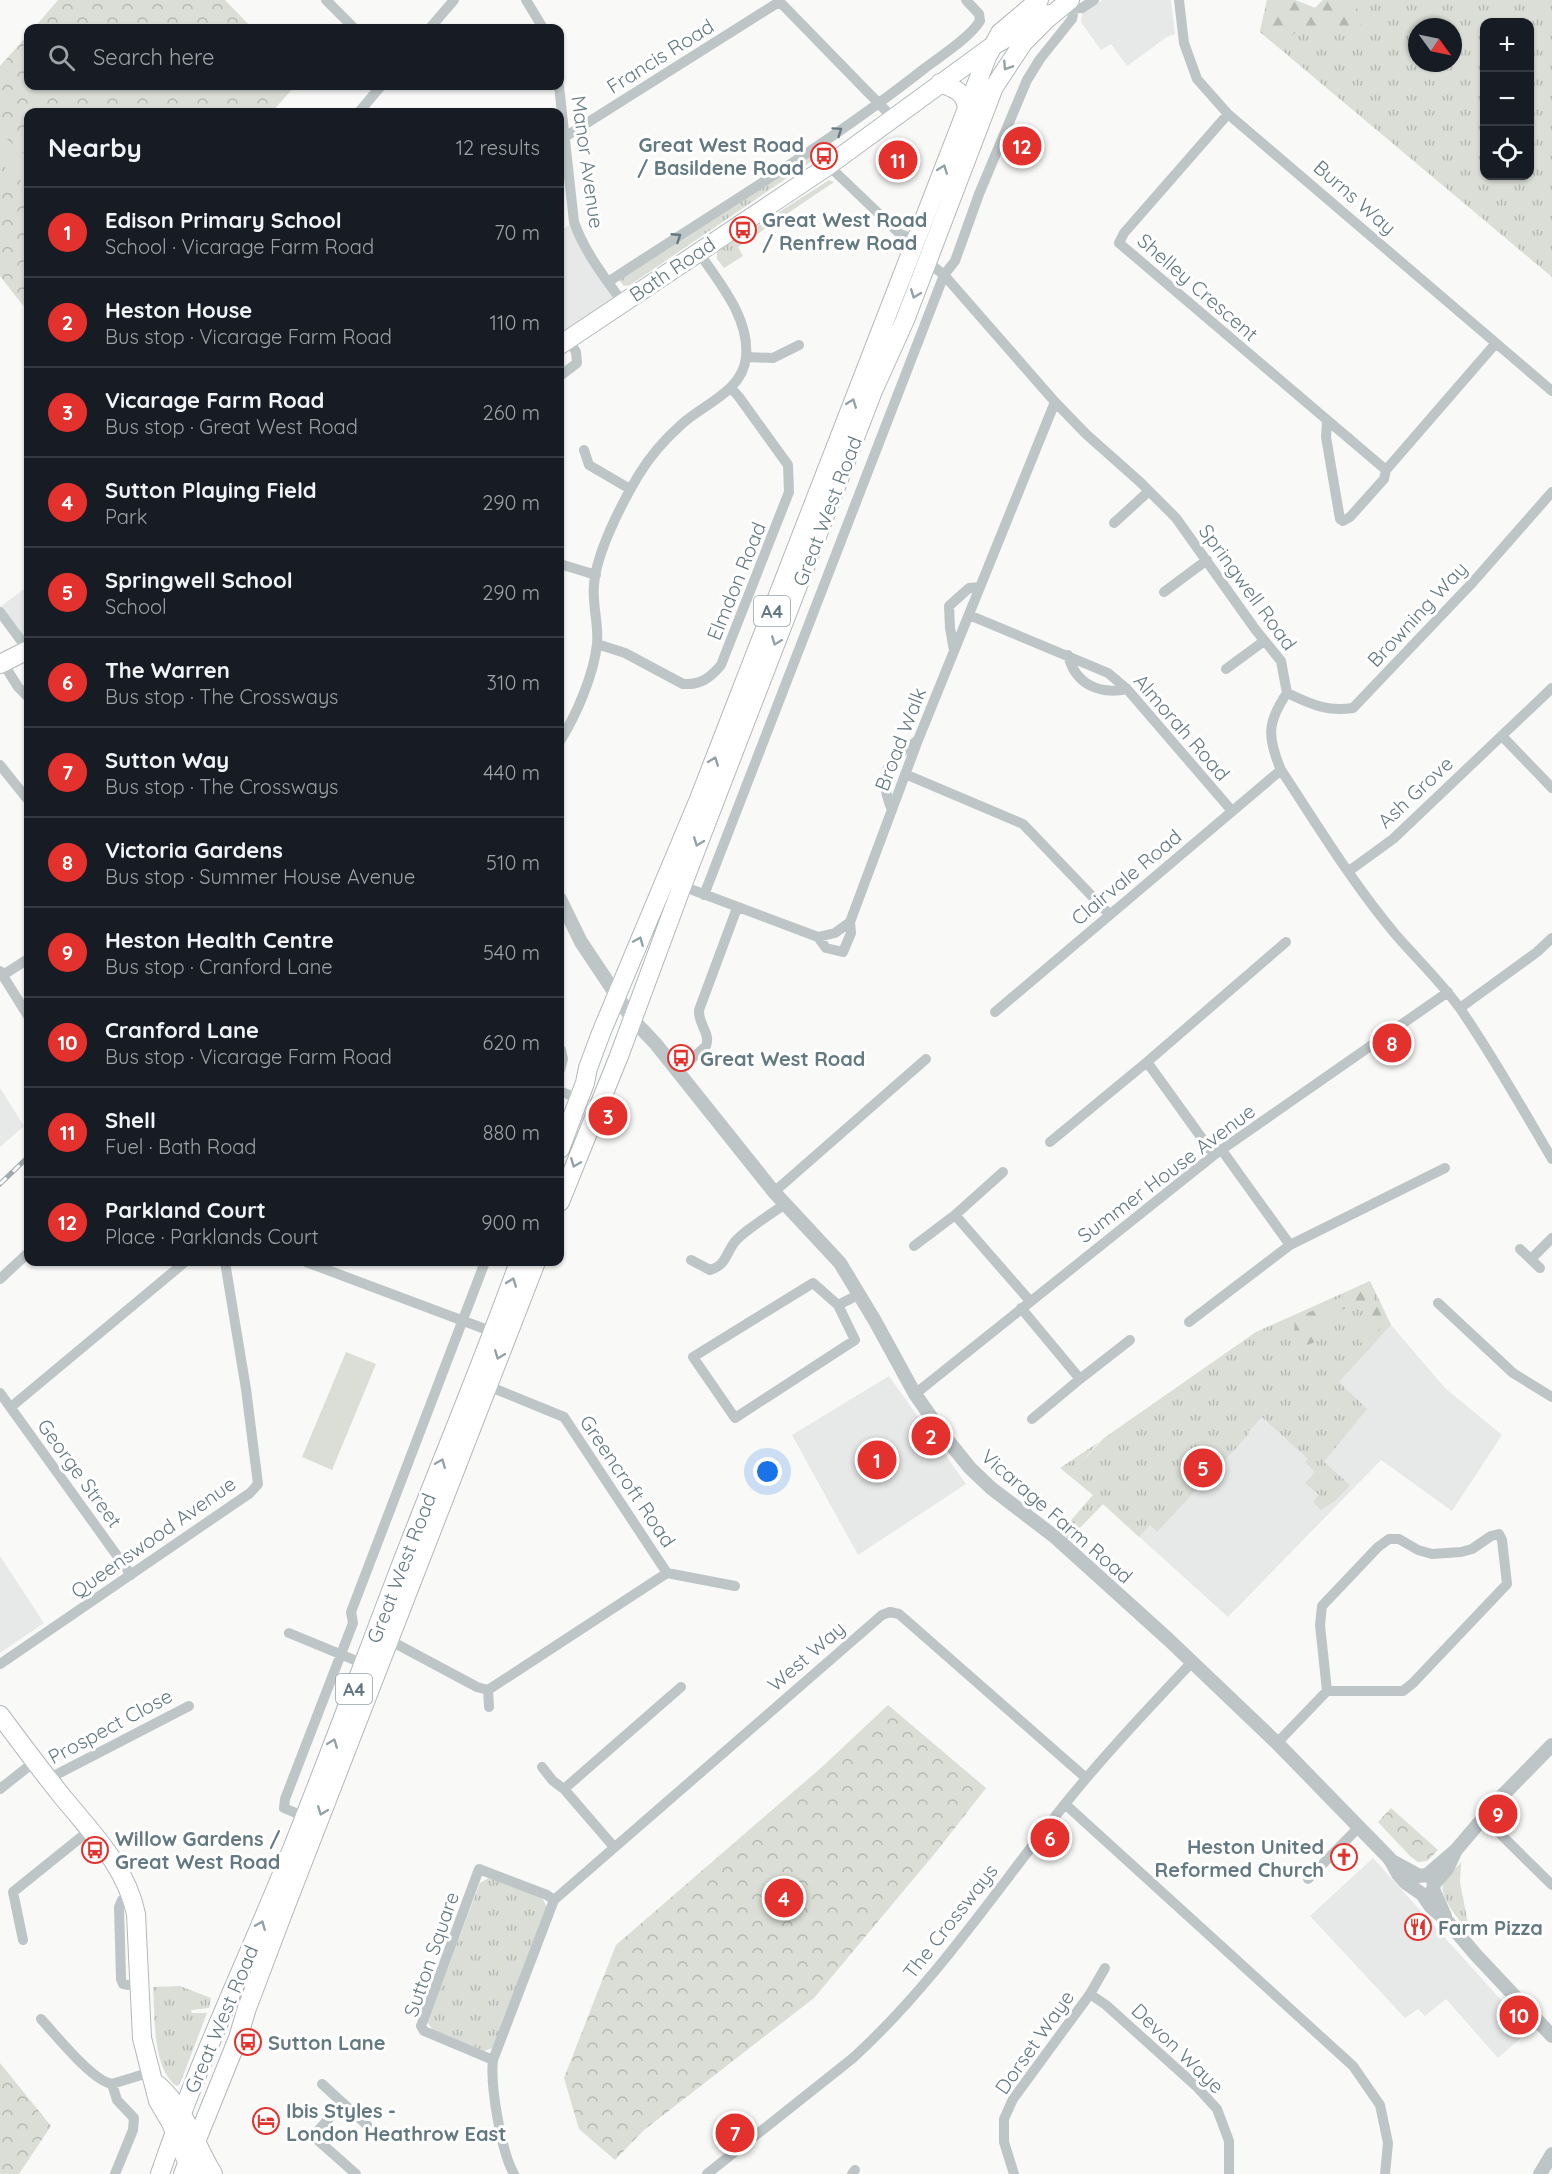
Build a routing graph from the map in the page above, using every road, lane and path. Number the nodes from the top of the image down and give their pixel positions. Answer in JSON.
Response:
{"nodes":[{"id":1,"x":326,"y":0,"type":"edge"},
{"id":2,"x":454,"y":0,"type":"edge"},
{"id":3,"x":526,"y":0,"type":"edge"},
{"id":4,"x":966,"y":0,"type":"edge"},
{"id":5,"x":1039,"y":0,"type":"edge"},
{"id":6,"x":1094,"y":0,"type":"edge"},
{"id":7,"x":779,"y":1,"type":"edge"},
{"id":8,"x":1180,"y":1,"type":"edge"},
{"id":9,"x":1068,"y":5,"type":"edge"},
{"id":10,"x":350,"y":24,"type":"edge"},
{"id":11,"x":433,"y":24,"type":"edge"},
{"id":12,"x":541,"y":24,"type":"edge"},
{"id":13,"x":991,"y":48,"type":"junction"},
{"id":14,"x":940,"y":83,"type":"junction"},
{"id":15,"x":378,"y":90,"type":"edge"},
{"id":16,"x":559,"y":90,"type":"edge"},
{"id":17,"x":880,"y":102,"type":"junction"},
{"id":18,"x":362,"y":108,"type":"edge"},
{"id":19,"x":561,"y":108,"type":"edge"},
{"id":20,"x":967,"y":108,"type":"junction"},
{"id":21,"x":1228,"y":114,"type":"junction"},
{"id":22,"x":893,"y":118,"type":"junction"},
{"id":23,"x":564,"y":137,"type":"edge"},
{"id":24,"x":564,"y":146,"type":"edge"},
{"id":25,"x":828,"y":165,"type":"junction"},
{"id":26,"x":915,"y":240,"type":"junction"},
{"id":27,"x":698,"y":251,"type":"junction"},
{"id":28,"x":926,"y":264,"type":"junction"},
{"id":29,"x":944,"y":275,"type":"junction"},
{"id":30,"x":608,"y":282,"type":"junction"},
{"id":31,"x":622,"y":302,"type":"junction"},
{"id":32,"x":567,"y":343,"type":"edge"},
{"id":33,"x":1496,"y":343,"type":"junction"},
{"id":34,"x":799,"y":345,"type":"dead end"},
{"id":35,"x":746,"y":357,"type":"junction"},
{"id":36,"x":564,"y":373,"type":"edge"},
{"id":37,"x":731,"y":388,"type":"junction"},
{"id":38,"x":1552,"y":391,"type":"edge"},
{"id":39,"x":1055,"y":402,"type":"junction"},
{"id":40,"x":1327,"y":422,"type":"junction"},
{"id":41,"x":584,"y":450,"type":"dead end"},
{"id":42,"x":1386,"y":470,"type":"junction"},
{"id":43,"x":630,"y":489,"type":"junction"},
{"id":44,"x":1149,"y":490,"type":"junction"},
{"id":45,"x":1552,"y":492,"type":"edge"},
{"id":46,"x":1114,"y":523,"type":"dead end"},
{"id":47,"x":1207,"y":560,"type":"junction"},
{"id":48,"x":564,"y":565,"type":"edge"},
{"id":49,"x":596,"y":575,"type":"junction"},
{"id":50,"x":980,"y":587,"type":"junction"},
{"id":51,"x":1164,"y":592,"type":"dead end"},
{"id":52,"x":0,"y":612,"type":"edge"},
{"id":53,"x":969,"y":615,"type":"junction"},
{"id":54,"x":1264,"y":640,"type":"junction"},
{"id":55,"x":597,"y":644,"type":"junction"},
{"id":56,"x":24,"y":645,"type":"edge"},
{"id":57,"x":954,"y":650,"type":"junction"},
{"id":58,"x":24,"y":652,"type":"edge"},
{"id":59,"x":1068,"y":655,"type":"junction"},
{"id":60,"x":1,"y":663,"type":"edge"},
{"id":61,"x":1226,"y":669,"type":"dead end"},
{"id":62,"x":1552,"y":688,"type":"edge"},
{"id":63,"x":1127,"y":690,"type":"junction"},
{"id":64,"x":24,"y":693,"type":"edge"},
{"id":65,"x":1287,"y":693,"type":"junction"},
{"id":66,"x":564,"y":733,"type":"edge"},
{"id":67,"x":1503,"y":736,"type":"junction"},
{"id":68,"x":918,"y":740,"type":"junction"},
{"id":69,"x":0,"y":765,"type":"edge"},
{"id":70,"x":1281,"y":770,"type":"junction"},
{"id":71,"x":905,"y":774,"type":"junction"},
{"id":72,"x":1552,"y":788,"type":"edge"},
{"id":73,"x":24,"y":795,"type":"edge"},
{"id":74,"x":892,"y":810,"type":"junction"},
{"id":75,"x":1232,"y":811,"type":"junction"},
{"id":76,"x":1349,"y":871,"type":"junction"},
{"id":77,"x":682,"y":886,"type":"junction"},
{"id":78,"x":704,"y":895,"type":"junction"},
{"id":79,"x":564,"y":907,"type":"edge"},
{"id":80,"x":737,"y":908,"type":"junction"},
{"id":81,"x":1110,"y":915,"type":"junction"},
{"id":82,"x":849,"y":922,"type":"junction"},
{"id":83,"x":818,"y":937,"type":"junction"},
{"id":84,"x":1552,"y":938,"type":"edge"},
{"id":85,"x":1286,"y":942,"type":"dead end"},
{"id":86,"x":24,"y":961,"type":"edge"},
{"id":87,"x":1,"y":973,"type":"edge"},
{"id":88,"x":1448,"y":992,"type":"junction"},
{"id":89,"x":616,"y":995,"type":"junction"},
{"id":90,"x":1460,"y":1008,"type":"junction"},
{"id":91,"x":24,"y":1010,"type":"edge"},
{"id":92,"x":995,"y":1012,"type":"dead end"},
{"id":93,"x":633,"y":1020,"type":"junction"},
{"id":94,"x":926,"y":1059,"type":"dead end"},
{"id":95,"x":1147,"y":1062,"type":"junction"},
{"id":96,"x":678,"y":1071,"type":"junction"},
{"id":97,"x":564,"y":1091,"type":"edge"},
{"id":98,"x":582,"y":1091,"type":"junction"},
{"id":99,"x":564,"y":1138,"type":"edge"},
{"id":100,"x":1050,"y":1142,"type":"dead end"},
{"id":101,"x":1550,"y":1151,"type":"edge"},
{"id":102,"x":1218,"y":1152,"type":"junction"},
{"id":103,"x":1445,"y":1168,"type":"dead end"},
{"id":104,"x":1003,"y":1172,"type":"dead end"},
{"id":105,"x":564,"y":1192,"type":"edge"},
{"id":106,"x":774,"y":1192,"type":"junction"},
{"id":107,"x":785,"y":1204,"type":"junction"},
{"id":108,"x":955,"y":1215,"type":"junction"},
{"id":109,"x":1552,"y":1238,"type":"edge"},
{"id":110,"x":1290,"y":1245,"type":"junction"},
{"id":111,"x":914,"y":1246,"type":"dead end"},
{"id":112,"x":1521,"y":1249,"type":"dead end"},
{"id":113,"x":24,"y":1257,"type":"edge"},
{"id":114,"x":1531,"y":1259,"type":"junction"},
{"id":115,"x":691,"y":1260,"type":"dead end"},
{"id":116,"x":180,"y":1266,"type":"edge"},
{"id":117,"x":226,"y":1266,"type":"edge"},
{"id":118,"x":317,"y":1266,"type":"edge"},
{"id":119,"x":483,"y":1266,"type":"edge"},
{"id":120,"x":518,"y":1266,"type":"edge"},
{"id":121,"x":534,"y":1266,"type":"edge"},
{"id":122,"x":1540,"y":1268,"type":"dead end"},
{"id":123,"x":0,"y":1279,"type":"edge"},
{"id":124,"x":860,"y":1294,"type":"junction"},
{"id":125,"x":1438,"y":1303,"type":"dead end"},
{"id":126,"x":838,"y":1305,"type":"junction"},
{"id":127,"x":1025,"y":1305,"type":"junction"},
{"id":128,"x":462,"y":1319,"type":"junction"},
{"id":129,"x":1189,"y":1322,"type":"dead end"},
{"id":130,"x":494,"y":1332,"type":"junction"},
{"id":131,"x":1130,"y":1340,"type":"dead end"},
{"id":132,"x":1080,"y":1378,"type":"junction"},
{"id":133,"x":488,"y":1386,"type":"junction"},
{"id":134,"x":0,"y":1393,"type":"edge"},
{"id":135,"x":915,"y":1394,"type":"junction"},
{"id":136,"x":1552,"y":1396,"type":"edge"},
{"id":137,"x":11,"y":1407,"type":"junction"},
{"id":138,"x":1032,"y":1419,"type":"dead end"},
{"id":139,"x":668,"y":1573,"type":"junction"},
{"id":140,"x":131,"y":1575,"type":"junction"},
{"id":141,"x":735,"y":1586,"type":"dead end"},
{"id":142,"x":289,"y":1633,"type":"dead end"},
{"id":143,"x":389,"y":1640,"type":"junction"},
{"id":144,"x":342,"y":1655,"type":"junction"},
{"id":145,"x":1192,"y":1662,"type":"junction"},
{"id":146,"x":0,"y":1664,"type":"edge"},
{"id":147,"x":364,"y":1664,"type":"junction"},
{"id":148,"x":681,"y":1687,"type":"dead end"},
{"id":149,"x":488,"y":1690,"type":"junction"},
{"id":150,"x":1327,"y":1691,"type":"junction"},
{"id":151,"x":189,"y":1706,"type":"dead end"},
{"id":152,"x":489,"y":1707,"type":"dead end"},
{"id":153,"x":0,"y":1715,"type":"edge"},
{"id":154,"x":1277,"y":1743,"type":"junction"},
{"id":155,"x":1552,"y":1745,"type":"edge"},
{"id":156,"x":34,"y":1762,"type":"junction"},
{"id":157,"x":542,"y":1767,"type":"dead end"},
{"id":158,"x":1086,"y":1778,"type":"junction"},
{"id":159,"x":48,"y":1779,"type":"junction"},
{"id":160,"x":0,"y":1789,"type":"edge"},
{"id":161,"x":564,"y":1789,"type":"junction"},
{"id":162,"x":1065,"y":1804,"type":"junction"},
{"id":163,"x":305,"y":1817,"type":"junction"},
{"id":164,"x":1484,"y":1818,"type":"junction"},
{"id":165,"x":1359,"y":1827,"type":"junction"},
{"id":166,"x":90,"y":1830,"type":"junction"},
{"id":167,"x":614,"y":1847,"type":"junction"},
{"id":168,"x":1308,"y":1880,"type":"dead end"},
{"id":169,"x":1425,"y":1885,"type":"junction"},
{"id":170,"x":1552,"y":1885,"type":"edge"},
{"id":171,"x":554,"y":1900,"type":"junction"},
{"id":172,"x":23,"y":1940,"type":"dead end"},
{"id":173,"x":1105,"y":1968,"type":"dead end"},
{"id":174,"x":1090,"y":1994,"type":"junction"},
{"id":175,"x":247,"y":2008,"type":"junction"},
{"id":176,"x":41,"y":2019,"type":"dead end"},
{"id":177,"x":1552,"y":2036,"type":"edge"},
{"id":178,"x":494,"y":2060,"type":"junction"},
{"id":179,"x":153,"y":2077,"type":"junction"},
{"id":180,"x":112,"y":2084,"type":"junction"},
{"id":181,"x":322,"y":2084,"type":"dead end"},
{"id":182,"x":343,"y":2103,"type":"junction"},
{"id":183,"x":181,"y":2123,"type":"junction"},
{"id":184,"x":367,"y":2125,"type":"dead end"},
{"id":185,"x":196,"y":2142,"type":"junction"},
{"id":186,"x":1552,"y":2154,"type":"edge"},
{"id":187,"x":189,"y":2170,"type":"edge"},
{"id":188,"x":115,"y":2174,"type":"edge"},
{"id":189,"x":160,"y":2174,"type":"edge"},
{"id":190,"x":213,"y":2174,"type":"edge"},
{"id":191,"x":356,"y":2174,"type":"edge"},
{"id":192,"x":514,"y":2174,"type":"edge"},
{"id":193,"x":707,"y":2174,"type":"edge"},
{"id":194,"x":1014,"y":2174,"type":"edge"},
{"id":195,"x":1229,"y":2174,"type":"edge"},
{"id":196,"x":1385,"y":2174,"type":"edge"},
{"id":197,"x":1540,"y":2174,"type":"edge"}],
"edges":[{"from":1,"to":10,"type":"street"},
{"from":2,"to":11,"type":"street"},
{"from":3,"to":12,"type":"street"},
{"from":4,"to":17,"type":"street","name":"Bath Road"},
{"from":5,"to":13,"type":"main road","name":"Bath Road","number":"A4"},
{"from":6,"to":9,"type":"street"},
{"from":7,"to":17,"type":"street"},
{"from":7,"to":23,"type":"street","name":"Francis Road"},
{"from":8,"to":21,"type":"street","name":"Burns Way"},
{"from":9,"to":13,"type":"main road","name":"Bath Road"},
{"from":9,"to":28,"type":"main road","name":"Great West Road","number":"A4","one_way":true},
{"from":9,"to":29,"type":"street"},
{"from":13,"to":14,"type":"main road","name":"Bath Road"},
{"from":13,"to":20,"type":"main road","name":"Great West Road","number":"A4"},
{"from":14,"to":20,"type":"main road"},
{"from":14,"to":22,"type":"main road","name":"Bath Road"},
{"from":15,"to":18,"type":"street"},
{"from":16,"to":19,"type":"street","name":"Manor Avenue"},
{"from":17,"to":22,"type":"street"},
{"from":30,"to":17,"type":"street","name":"Bath Road","one_way":true},
{"from":26,"to":20,"type":"main road","name":"Great West Road","number":"A4","one_way":true},
{"from":21,"to":33,"type":"street","name":"Burns Way"},
{"from":21,"to":40,"type":"street","name":"Shelley Crescent"},
{"from":22,"to":25,"type":"main road","name":"Bath Road"},
{"from":24,"to":30,"type":"street","name":"Manor Avenue"},
{"from":25,"to":26,"type":"street"},
{"from":25,"to":27,"type":"main road","name":"Bath Road"},
{"from":89,"to":26,"type":"main road","name":"Great West Road","number":"A4","one_way":true},
{"from":27,"to":31,"type":"main road","name":"Bath Road"},
{"from":27,"to":35,"type":"street"},
{"from":28,"to":29,"type":"street","name":"Springwell Road"},
{"from":28,"to":77,"type":"main road","name":"Great West Road","number":"A4","one_way":true},
{"from":29,"to":39,"type":"street","name":"Springwell Road"},
{"from":29,"to":78,"type":"street"},
{"from":30,"to":31,"type":"street","name":"Manor Avenue"},
{"from":31,"to":32,"type":"main road","name":"Bath Road"},
{"from":32,"to":36,"type":"street"},
{"from":33,"to":38,"type":"street","name":"Burns Way"},
{"from":33,"to":42,"type":"street"},
{"from":34,"to":35,"type":"street"},
{"from":35,"to":37,"type":"street"},
{"from":37,"to":43,"type":"street"},
{"from":37,"to":55,"type":"street","name":"Elmdon Road"},
{"from":39,"to":44,"type":"street","name":"Springwell Road"},
{"from":39,"to":50,"type":"street","name":"Broad Walk"},
{"from":40,"to":42,"type":"street","name":"Shelley Crescent"},
{"from":40,"to":42,"type":"street"},
{"from":41,"to":43,"type":"street"},
{"from":43,"to":49,"type":"street"},
{"from":44,"to":46,"type":"street"},
{"from":44,"to":47,"type":"street","name":"Springwell Road"},
{"from":45,"to":65,"type":"street","name":"Browning Way"},
{"from":47,"to":51,"type":"street"},
{"from":47,"to":54,"type":"street","name":"Springwell Road"},
{"from":48,"to":49,"type":"street"},
{"from":49,"to":55,"type":"street"},
{"from":50,"to":53,"type":"street","name":"Broad Walk"},
{"from":50,"to":57,"type":"street"},
{"from":52,"to":56,"type":"street"},
{"from":53,"to":57,"type":"street","name":"Broad Walk"},
{"from":53,"to":59,"type":"street","name":"Almorah Road"},
{"from":54,"to":61,"type":"street"},
{"from":54,"to":65,"type":"street","name":"Springwell Road"},
{"from":55,"to":66,"type":"street"},
{"from":57,"to":68,"type":"street","name":"Broad Walk"},
{"from":58,"to":60,"type":"main road"},
{"from":59,"to":63,"type":"street","name":"Almorah Road"},
{"from":59,"to":63,"type":"street"},
{"from":60,"to":64,"type":"street"},
{"from":62,"to":67,"type":"street","name":"Ash Grove"},
{"from":63,"to":75,"type":"street","name":"Almorah Road"},
{"from":65,"to":70,"type":"street"},
{"from":67,"to":72,"type":"street"},
{"from":67,"to":76,"type":"street","name":"Ash Grove"},
{"from":68,"to":71,"type":"street","name":"Broad Walk"},
{"from":68,"to":74,"type":"street"},
{"from":69,"to":73,"type":"street"},
{"from":70,"to":75,"type":"street","name":"Clairvale Road"},
{"from":70,"to":76,"type":"street"},
{"from":71,"to":74,"type":"street","name":"Broad Walk"},
{"from":71,"to":81,"type":"street"},
{"from":74,"to":82,"type":"street","name":"Broad Walk"},
{"from":75,"to":81,"type":"street","name":"Clairvale Road"},
{"from":76,"to":88,"type":"street"},
{"from":77,"to":78,"type":"street"},
{"from":77,"to":93,"type":"main road","name":"Great West Road","number":"A4"},
{"from":78,"to":80,"type":"street"},
{"from":79,"to":89,"type":"street","name":"Vicarage Farm Road"},
{"from":80,"to":83,"type":"street"},
{"from":80,"to":96,"type":"street"},
{"from":81,"to":92,"type":"street","name":"Clairvale Road"},
{"from":82,"to":83,"type":"street"},
{"from":82,"to":83,"type":"street","name":"Broad Walk"},
{"from":84,"to":90,"type":"street"},
{"from":85,"to":95,"type":"street"},
{"from":86,"to":87,"type":"street"},
{"from":87,"to":91,"type":"street"},
{"from":88,"to":90,"type":"street"},
{"from":88,"to":102,"type":"street","name":"Summer House Avenue"},
{"from":89,"to":93,"type":"street","name":"Vicarage Farm Road"},
{"from":89,"to":98,"type":"main road","name":"Great West Road","number":"A4"},
{"from":90,"to":101,"type":"street"},
{"from":93,"to":96,"type":"street","name":"Vicarage Farm Road"},
{"from":93,"to":98,"type":"main road","number":"A4"},
{"from":93,"to":105,"type":"main road","name":"Great West Road","number":"A4","one_way":true},
{"from":94,"to":106,"type":"street"},
{"from":95,"to":100,"type":"street"},
{"from":95,"to":102,"type":"street"},
{"from":96,"to":106,"type":"street","name":"Vicarage Farm Road"},
{"from":97,"to":98,"type":"street"},
{"from":98,"to":99,"type":"main road","name":"Great West Road","number":"A4"},
{"from":102,"to":110,"type":"street"},
{"from":102,"to":127,"type":"street","name":"Summer House Avenue"},
{"from":103,"to":110,"type":"street"},
{"from":104,"to":108,"type":"street"},
{"from":106,"to":107,"type":"street","name":"Vicarage Farm Road"},
{"from":107,"to":115,"type":"street"},
{"from":107,"to":124,"type":"street","name":"Vicarage Farm Road"},
{"from":108,"to":111,"type":"street"},
{"from":108,"to":127,"type":"street"},
{"from":109,"to":114,"type":"street"},
{"from":110,"to":129,"type":"street"},
{"from":112,"to":114,"type":"street"},
{"from":113,"to":123,"type":"street"},
{"from":114,"to":122,"type":"street"},
{"from":116,"to":137,"type":"street"},
{"from":117,"to":140,"type":"street","name":"Queenswood Avenue"},
{"from":118,"to":128,"type":"street"},
{"from":119,"to":128,"type":"street"},
{"from":130,"to":120,"type":"main road","name":"Great West Road","number":"A4","one_way":true},
{"from":121,"to":133,"type":"main road","name":"Great West Road","number":"A4","one_way":true},
{"from":124,"to":126,"type":"street"},
{"from":124,"to":135,"type":"street","name":"Vicarage Farm Road"},
{"from":125,"to":136,"type":"street"},
{"from":126,"to":126,"type":"street"},
{"from":127,"to":132,"type":"street"},
{"from":127,"to":135,"type":"street","name":"Summer House Avenue"},
{"from":128,"to":130,"type":"street"},
{"from":128,"to":144,"type":"street"},
{"from":147,"to":130,"type":"main road","name":"Great West Road","number":"A4","one_way":true},
{"from":131,"to":132,"type":"street"},
{"from":132,"to":138,"type":"street"},
{"from":133,"to":139,"type":"street","name":"Greencroft Road"},
{"from":133,"to":143,"type":"main road","name":"Great West Road","number":"A4"},
{"from":134,"to":137,"type":"street","name":"George Street"},
{"from":135,"to":145,"type":"street","name":"Vicarage Farm Road"},
{"from":137,"to":140,"type":"street","name":"George Street"},
{"from":139,"to":141,"type":"street","name":"Greencroft Road"},
{"from":139,"to":149,"type":"street","name":"Greencroft Road"},
{"from":140,"to":146,"type":"street","name":"Queenswood Avenue"},
{"from":142,"to":144,"type":"street"},
{"from":143,"to":149,"type":"street"},
{"from":143,"to":175,"type":"main road","name":"Great West Road","number":"A4","one_way":true},
{"from":144,"to":147,"type":"street"},
{"from":144,"to":163,"type":"street"},
{"from":145,"to":154,"type":"street","name":"Vicarage Farm Road"},
{"from":145,"to":158,"type":"street","name":"The Crossways"},
{"from":163,"to":147,"type":"main road","name":"Great West Road","number":"A4","one_way":true},
{"from":148,"to":161,"type":"street"},
{"from":149,"to":152,"type":"street"},
{"from":150,"to":150,"type":"street"},
{"from":150,"to":154,"type":"street"},
{"from":151,"to":159,"type":"street","name":"Prospect Close"},
{"from":153,"to":156,"type":"main road"},
{"from":154,"to":165,"type":"street","name":"Vicarage Farm Road"},
{"from":155,"to":164,"type":"street"},
{"from":156,"to":159,"type":"main road"},
{"from":156,"to":160,"type":"street"},
{"from":157,"to":161,"type":"street"},
{"from":158,"to":162,"type":"street","name":"The Crossways"},
{"from":158,"to":167,"type":"street","name":"West Way"},
{"from":159,"to":166,"type":"main road"},
{"from":161,"to":167,"type":"street"},
{"from":162,"to":193,"type":"street","name":"The Crossways"},
{"from":162,"to":196,"type":"street"},
{"from":183,"to":163,"type":"main road","name":"Great West Road","number":"A4","one_way":true},
{"from":164,"to":169,"type":"street"},
{"from":164,"to":170,"type":"street"},
{"from":165,"to":168,"type":"street"},
{"from":165,"to":169,"type":"street","name":"Vicarage Farm Road"},
{"from":166,"to":172,"type":"street"},
{"from":166,"to":179,"type":"main road"},
{"from":167,"to":171,"type":"street","name":"West Way"},
{"from":169,"to":177,"type":"street","name":"Vicarage Farm Road"},
{"from":171,"to":178,"type":"street"},
{"from":171,"to":178,"type":"street","name":"Sutton Square"},
{"from":173,"to":174,"type":"street","name":"Dorset Waye"},
{"from":174,"to":194,"type":"street","name":"Dorset Waye"},
{"from":174,"to":195,"type":"street","name":"Devon Waye"},
{"from":175,"to":183,"type":"main road","number":"A4"},
{"from":175,"to":185,"type":"main road","name":"Great West Road","number":"A4"},
{"from":176,"to":180,"type":"street"},
{"from":178,"to":192,"type":"street"},
{"from":179,"to":180,"type":"street"},
{"from":179,"to":183,"type":"main road"},
{"from":180,"to":188,"type":"street"},
{"from":181,"to":182,"type":"street"},
{"from":182,"to":184,"type":"street"},
{"from":182,"to":191,"type":"street"},
{"from":183,"to":185,"type":"main road"},
{"from":183,"to":187,"type":"main road"},
{"from":183,"to":189,"type":"main road","name":"Great West Road","number":"A4"},
{"from":185,"to":187,"type":"main road","name":"Great West Road","number":"A4"},
{"from":185,"to":190,"type":"main road"},
{"from":186,"to":197,"type":"street"}]}
